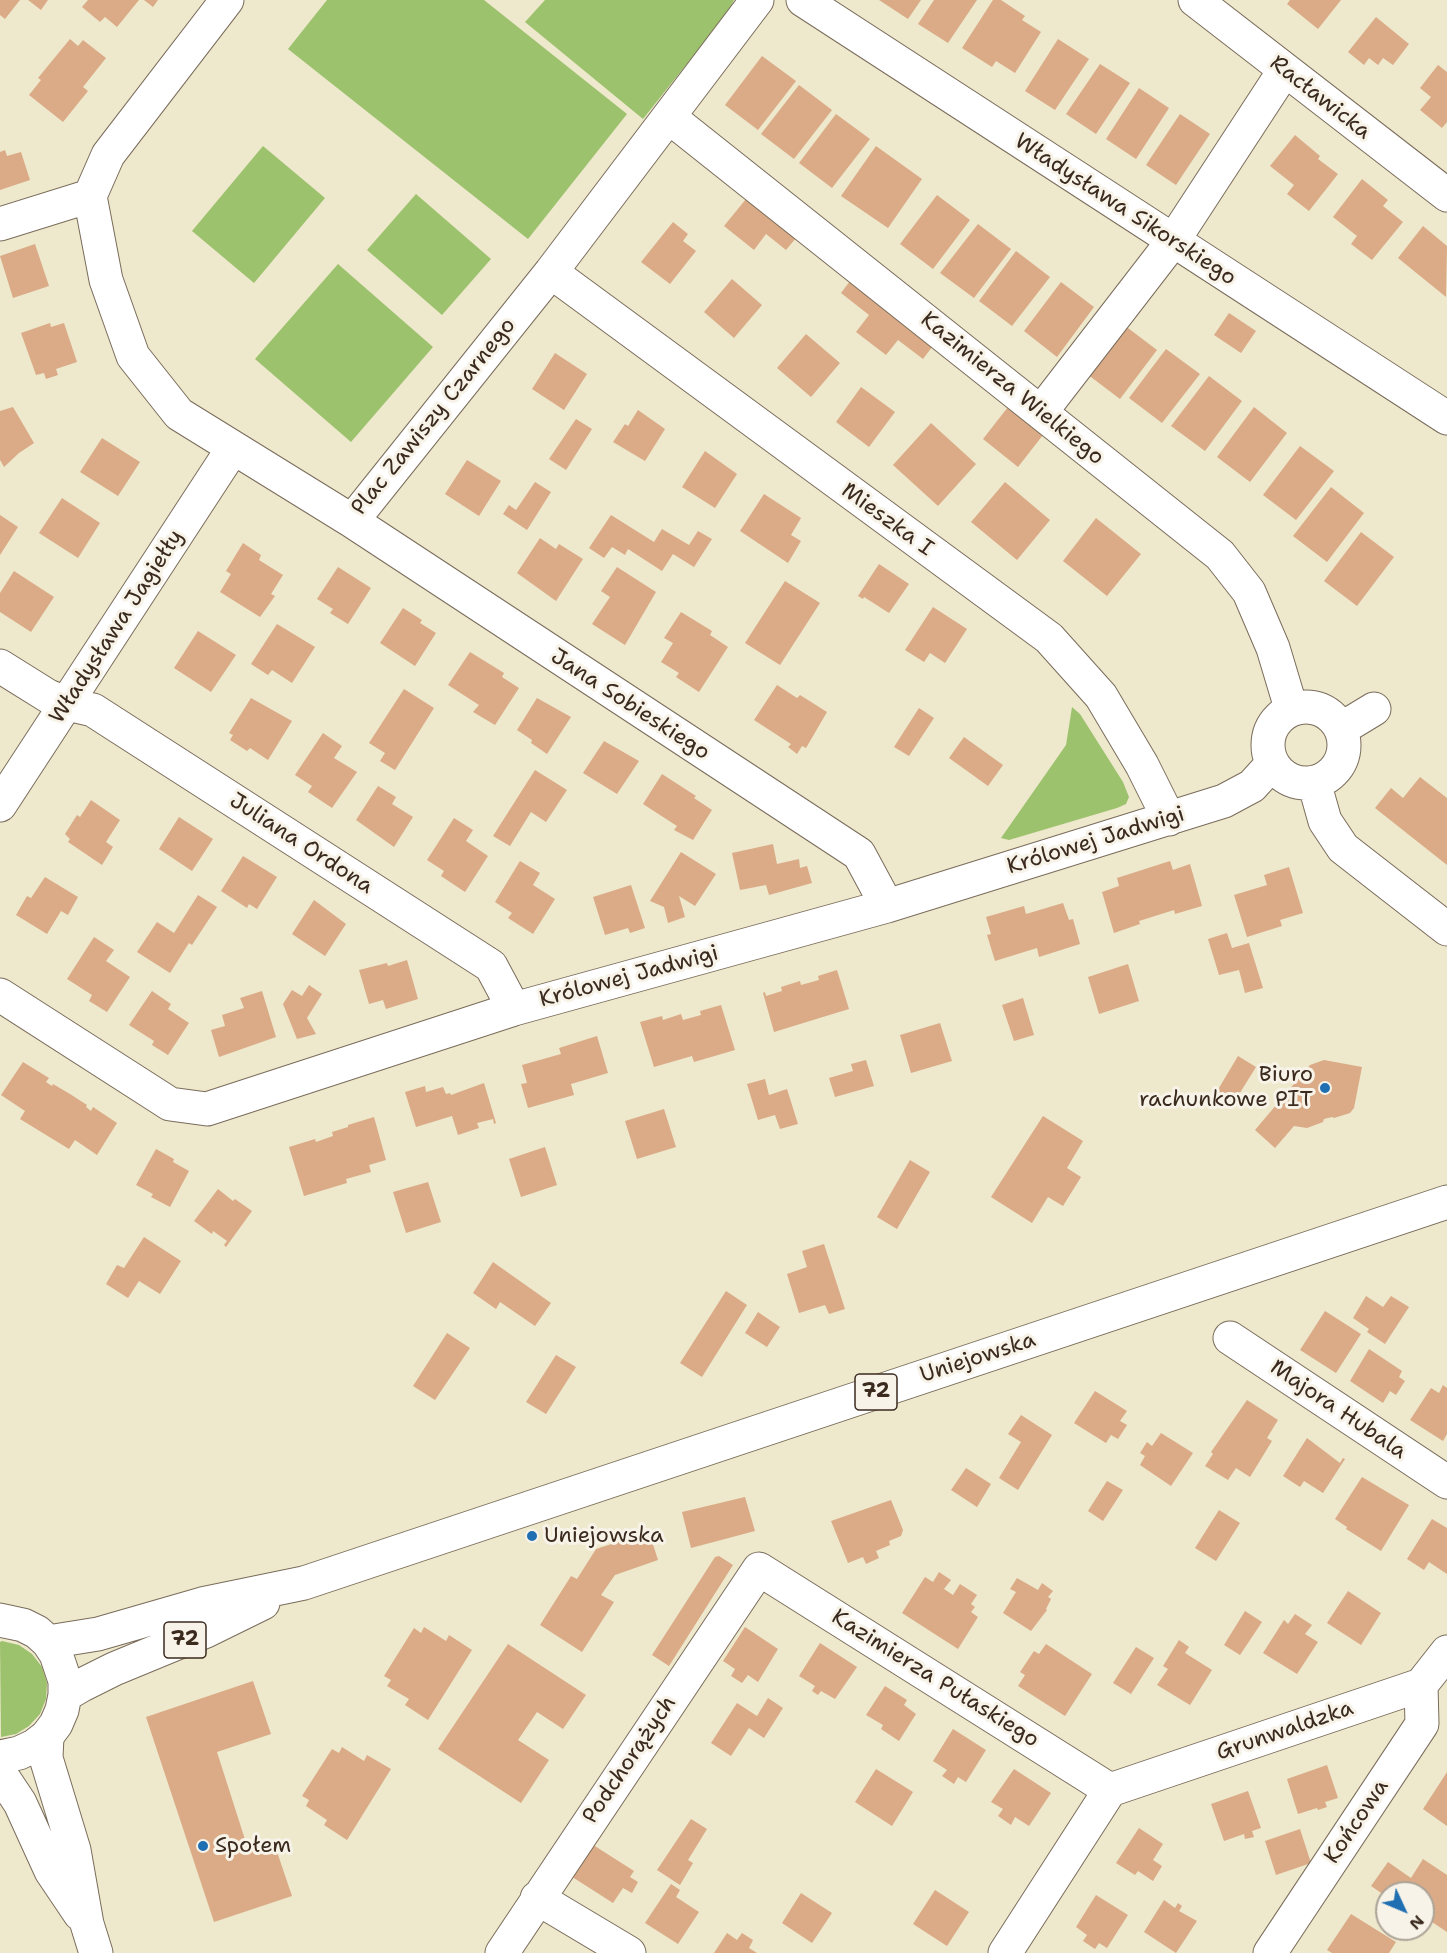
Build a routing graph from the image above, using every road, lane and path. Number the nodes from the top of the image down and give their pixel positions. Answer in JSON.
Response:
{"nodes":[{"id":1,"x":227,"y":0,"type":"edge"},
{"id":2,"x":757,"y":0,"type":"edge"},
{"id":3,"x":803,"y":0,"type":"edge"},
{"id":4,"x":1194,"y":0,"type":"edge"},
{"id":5,"x":1284,"y":70,"type":"junction"},
{"id":6,"x":669,"y":117,"type":"junction"},
{"id":7,"x":1447,"y":194,"type":"edge"},
{"id":8,"x":90,"y":196,"type":"junction"},
{"id":9,"x":0,"y":224,"type":"edge"},
{"id":10,"x":1173,"y":241,"type":"junction"},
{"id":11,"x":550,"y":272,"type":"junction"},
{"id":12,"x":1041,"y":412,"type":"junction"},
{"id":13,"x":1447,"y":418,"type":"edge"},
{"id":14,"x":232,"y":448,"type":"junction"},
{"id":15,"x":352,"y":521,"type":"junction"},
{"id":16,"x":0,"y":666,"type":"edge"},
{"id":17,"x":67,"y":704,"type":"junction"},
{"id":18,"x":1291,"y":708,"type":"junction"},
{"id":19,"x":1374,"y":709,"type":"dead end"},
{"id":20,"x":1341,"y":729,"type":"junction"},
{"id":21,"x":1272,"y":764,"type":"junction"},
{"id":22,"x":1314,"y":782,"type":"junction"},
{"id":23,"x":0,"y":805,"type":"edge"},
{"id":24,"x":1169,"y":819,"type":"junction"},
{"id":25,"x":887,"y":906,"type":"junction"},
{"id":26,"x":1447,"y":929,"type":"edge"},
{"id":27,"x":0,"y":995,"type":"edge"},
{"id":28,"x":514,"y":1009,"type":"junction"},
{"id":29,"x":1447,"y":1202,"type":"edge"},
{"id":30,"x":1230,"y":1338,"type":"dead end"},
{"id":31,"x":1447,"y":1482,"type":"edge"},
{"id":32,"x":759,"y":1569,"type":"joint"},
{"id":33,"x":304,"y":1582,"type":"junction"},
{"id":34,"x":0,"y":1620,"type":"edge"},
{"id":35,"x":48,"y":1642,"type":"junction"},
{"id":36,"x":1447,"y":1652,"type":"edge"},
{"id":37,"x":1421,"y":1685,"type":"junction"},
{"id":38,"x":65,"y":1695,"type":"junction"},
{"id":39,"x":47,"y":1736,"type":"junction"},
{"id":40,"x":0,"y":1757,"type":"edge"},
{"id":41,"x":0,"y":1773,"type":"edge"},
{"id":42,"x":1110,"y":1790,"type":"junction"},
{"id":43,"x":537,"y":1898,"type":"junction"},
{"id":44,"x":91,"y":1939,"type":"edge"},
{"id":45,"x":502,"y":1953,"type":"edge"},
{"id":46,"x":630,"y":1953,"type":"edge"},
{"id":47,"x":1005,"y":1953,"type":"edge"},
{"id":48,"x":1270,"y":1953,"type":"edge"}],
"edges":[{"from":1,"to":8,"type":"street"},
{"from":2,"to":6,"type":"street","name":"Plac Zawiszy Czarnego"},
{"from":3,"to":10,"type":"street","name":"Władysława Sikorskiego"},
{"from":4,"to":5,"type":"street","name":"Racławicka"},
{"from":5,"to":7,"type":"street","name":"Racławicka"},
{"from":5,"to":10,"type":"street"},
{"from":6,"to":11,"type":"street","name":"Plac Zawiszy Czarnego"},
{"from":6,"to":12,"type":"street","name":"Kazimierza Wielkiego"},
{"from":8,"to":9,"type":"street"},
{"from":8,"to":14,"type":"street","name":"Plac Zawiszy Czarnego"},
{"from":10,"to":12,"type":"street"},
{"from":10,"to":13,"type":"street","name":"Władysława Sikorskiego"},
{"from":11,"to":15,"type":"street","name":"Plac Zawiszy Czarnego"},
{"from":11,"to":24,"type":"street","name":"Mieszka I"},
{"from":12,"to":18,"type":"street","name":"Kazimierza Wielkiego"},
{"from":14,"to":15,"type":"street","name":"Plac Zawiszy Czarnego"},
{"from":14,"to":17,"type":"street","name":"Władysława Jagiełły"},
{"from":15,"to":25,"type":"street","name":"Jana Sobieskiego"},
{"from":16,"to":17,"type":"street","name":"Juliana Ordona"},
{"from":17,"to":23,"type":"street","name":"Władysława Jagiełły"},
{"from":17,"to":28,"type":"street","name":"Juliana Ordona"},
{"from":18,"to":20,"type":"street"},
{"from":18,"to":21,"type":"street"},
{"from":19,"to":20,"type":"street"},
{"from":20,"to":22,"type":"street"},
{"from":21,"to":22,"type":"street"},
{"from":21,"to":24,"type":"street","name":"Królowej Jadwigi"},
{"from":22,"to":26,"type":"street"},
{"from":24,"to":25,"type":"street","name":"Królowej Jadwigi"},
{"from":25,"to":28,"type":"street","name":"Królowej Jadwigi"},
{"from":27,"to":28,"type":"street","name":"Królowej Jadwigi"},
{"from":29,"to":33,"type":"street","name":"Uniejowska","number":"72"},
{"from":30,"to":31,"type":"street","name":"Majora Hubala"},
{"from":32,"to":42,"type":"street","name":"Kazimierza Pułaskiego"},
{"from":32,"to":43,"type":"street","name":"Podchorążych"},
{"from":33,"to":35,"type":"street","name":"Uniejowska","number":"72"},
{"from":33,"to":38,"type":"street","name":"Uniejowska","number":"72"},
{"from":34,"to":35,"type":"street"},
{"from":35,"to":38,"type":"street"},
{"from":36,"to":37,"type":"street"},
{"from":37,"to":42,"type":"street","name":"Grunwaldzka"},
{"from":37,"to":48,"type":"street","name":"Końcowa"},
{"from":38,"to":39,"type":"street"},
{"from":39,"to":40,"type":"street"},
{"from":39,"to":44,"type":"street"},
{"from":41,"to":44,"type":"street"},
{"from":42,"to":47,"type":"street"},
{"from":43,"to":45,"type":"street","name":"Podchorążych"},
{"from":43,"to":46,"type":"street"}]}
